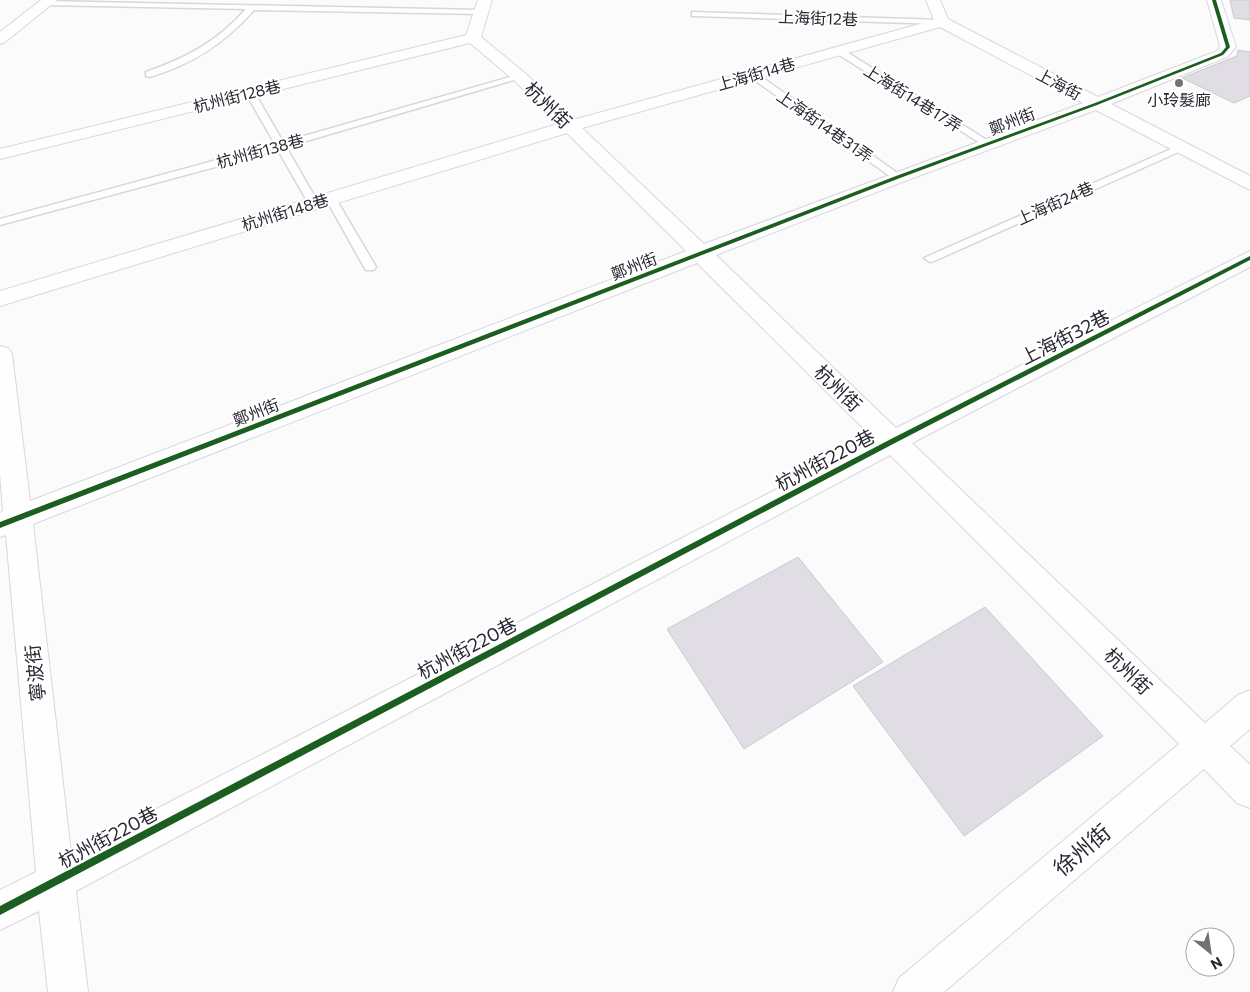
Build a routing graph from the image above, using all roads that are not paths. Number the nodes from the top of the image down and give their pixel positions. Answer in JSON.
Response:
{"nodes":[{"id":1,"x":933,"y":0,"type":"edge"},
{"id":2,"x":1214,"y":0,"type":"edge"},
{"id":3,"x":48,"y":1,"type":"edge"},
{"id":4,"x":482,"y":6,"type":"edge"},
{"id":5,"x":252,"y":7,"type":"junction"},
{"id":6,"x":695,"y":14,"type":"dead end"},
{"id":7,"x":942,"y":22,"type":"junction"},
{"id":8,"x":473,"y":38,"type":"junction"},
{"id":9,"x":0,"y":39,"type":"edge"},
{"id":10,"x":839,"y":51,"type":"junction"},
{"id":11,"x":149,"y":74,"type":"dead end"},
{"id":12,"x":753,"y":75,"type":"junction"},
{"id":13,"x":520,"y":77,"type":"junction"},
{"id":14,"x":250,"y":92,"type":"junction"},
{"id":15,"x":1096,"y":104,"type":"junction"},
{"id":16,"x":570,"y":126,"type":"junction"},
{"id":17,"x":988,"y":144,"type":"junction"},
{"id":18,"x":280,"y":146,"type":"junction"},
{"id":19,"x":1180,"y":148,"type":"junction"},
{"id":20,"x":0,"y":154,"type":"edge"},
{"id":21,"x":898,"y":177,"type":"junction"},
{"id":22,"x":1250,"y":184,"type":"edge"},
{"id":23,"x":322,"y":201,"type":"junction"},
{"id":24,"x":0,"y":222,"type":"edge"},
{"id":25,"x":702,"y":255,"type":"junction"},
{"id":26,"x":930,"y":258,"type":"dead end"},
{"id":27,"x":1250,"y":258,"type":"edge"},
{"id":28,"x":370,"y":267,"type":"dead end"},
{"id":29,"x":0,"y":299,"type":"edge"},
{"id":30,"x":0,"y":354,"type":"edge"},
{"id":31,"x":893,"y":441,"type":"junction"},
{"id":32,"x":10,"y":522,"type":"edge"},
{"id":33,"x":1250,"y":707,"type":"edge"},
{"id":34,"x":1204,"y":746,"type":"junction"},
{"id":35,"x":1250,"y":790,"type":"edge"},
{"id":36,"x":55,"y":882,"type":"junction"},
{"id":37,"x":0,"y":911,"type":"edge"},
{"id":38,"x":68,"y":992,"type":"edge"},
{"id":39,"x":913,"y":992,"type":"edge"}],
"edges":[{"from":1,"to":7,"type":"street"},
{"from":2,"to":15,"type":"street","name":"鄭州街"},
{"from":3,"to":5,"type":"lane"},
{"from":3,"to":9,"type":"street"},
{"from":4,"to":5,"type":"lane"},
{"from":4,"to":8,"type":"street"},
{"from":5,"to":11,"type":"lane"},
{"from":6,"to":7,"type":"lane","name":"上海街12巷"},
{"from":7,"to":10,"type":"street","name":"上海街14巷"},
{"from":7,"to":15,"type":"street","name":"上海街"},
{"from":8,"to":13,"type":"street","name":"杭州街"},
{"from":8,"to":14,"type":"street","name":"杭州街128巷"},
{"from":10,"to":12,"type":"street","name":"上海街14巷"},
{"from":10,"to":17,"type":"lane","name":"上海街14巷17弄"},
{"from":12,"to":16,"type":"street","name":"上海街14巷"},
{"from":12,"to":21,"type":"lane","name":"上海街14巷31弄"},
{"from":13,"to":16,"type":"street","name":"杭州街"},
{"from":13,"to":18,"type":"lane","name":"杭州街138巷"},
{"from":14,"to":18,"type":"lane"},
{"from":14,"to":20,"type":"street","name":"杭州街128巷"},
{"from":15,"to":17,"type":"street","name":"鄭州街"},
{"from":15,"to":19,"type":"street","name":"上海街"},
{"from":16,"to":23,"type":"street","name":"杭州街148巷"},
{"from":16,"to":25,"type":"street","name":"杭州街"},
{"from":17,"to":21,"type":"street","name":"鄭州街"},
{"from":18,"to":23,"type":"lane"},
{"from":18,"to":24,"type":"lane","name":"杭州街138巷"},
{"from":19,"to":22,"type":"street","name":"上海街"},
{"from":19,"to":26,"type":"lane","name":"上海街24巷"},
{"from":21,"to":25,"type":"street","name":"鄭州街"},
{"from":23,"to":28,"type":"lane"},
{"from":23,"to":29,"type":"street","name":"杭州街148巷"},
{"from":25,"to":31,"type":"street","name":"杭州街"},
{"from":25,"to":32,"type":"street","name":"鄭州街"},
{"from":27,"to":31,"type":"street","name":"上海街32巷"},
{"from":30,"to":32,"type":"street","name":"寧波街"},
{"from":31,"to":34,"type":"street","name":"杭州街"},
{"from":31,"to":36,"type":"street","name":"杭州街220巷"},
{"from":32,"to":36,"type":"street","name":"寧波街"},
{"from":33,"to":34,"type":"street","name":"徐州街"},
{"from":34,"to":35,"type":"street","name":"杭州街"},
{"from":34,"to":39,"type":"street","name":"徐州街"},
{"from":36,"to":37,"type":"street","name":"杭州街220巷"},
{"from":36,"to":38,"type":"street","name":"寧波街"}]}
